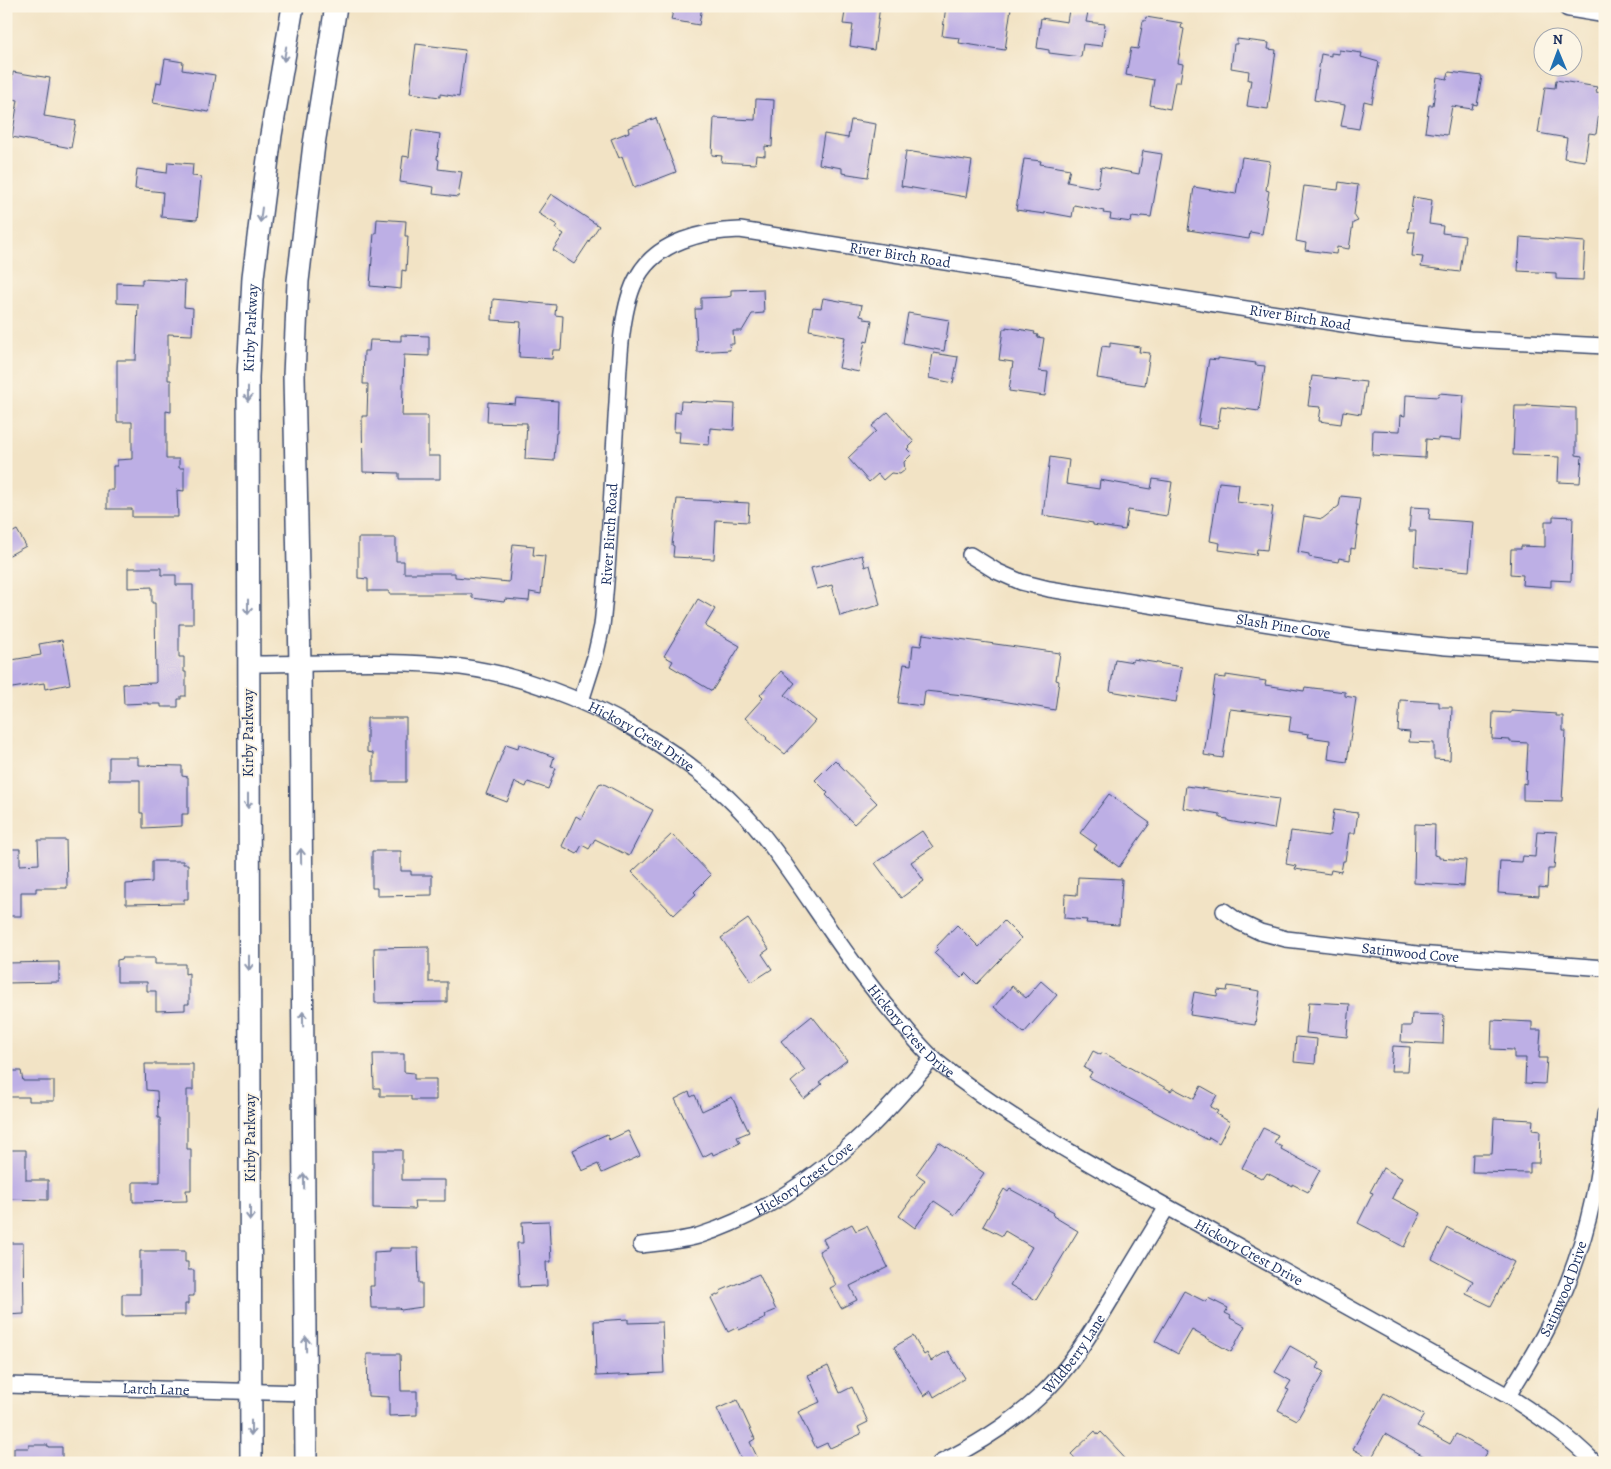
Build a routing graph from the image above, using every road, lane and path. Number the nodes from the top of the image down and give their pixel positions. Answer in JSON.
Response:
{"nodes":[{"id":1,"x":293,"y":6,"type":"edge"},
{"id":2,"x":336,"y":6,"type":"edge"},
{"id":3,"x":1569,"y":6,"type":"edge"},
{"id":4,"x":1605,"y":12,"type":"edge"},
{"id":5,"x":1605,"y":346,"type":"edge"},
{"id":6,"x":970,"y":555,"type":"dead end"},
{"id":7,"x":1605,"y":656,"type":"edge"},
{"id":8,"x":248,"y":664,"type":"junction"},
{"id":9,"x":300,"y":664,"type":"junction"},
{"id":10,"x":581,"y":701,"type":"junction"},
{"id":11,"x":1224,"y":911,"type":"dead end"},
{"id":12,"x":1605,"y":968,"type":"edge"},
{"id":13,"x":933,"y":1058,"type":"junction"},
{"id":14,"x":1605,"y":1114,"type":"edge"},
{"id":15,"x":1167,"y":1207,"type":"junction"},
{"id":16,"x":641,"y":1245,"type":"dead end"},
{"id":17,"x":6,"y":1385,"type":"edge"},
{"id":18,"x":251,"y":1392,"type":"junction"},
{"id":19,"x":306,"y":1392,"type":"junction"},
{"id":20,"x":1508,"y":1396,"type":"junction"},
{"id":21,"x":251,"y":1463,"type":"edge"},
{"id":22,"x":306,"y":1463,"type":"edge"},
{"id":23,"x":940,"y":1463,"type":"edge"},
{"id":24,"x":1595,"y":1463,"type":"edge"}],
"edges":[{"from":1,"to":8,"type":"main road","name":"Kirby Parkway","one_way":true},
{"from":2,"to":9,"type":"main road"},
{"from":3,"to":4,"type":"main road"},
{"from":5,"to":10,"type":"street","name":"River Birch Road"},
{"from":6,"to":7,"type":"street","name":"Slash Pine Cove"},
{"from":8,"to":9,"type":"street","name":"Hickory Crest Drive"},
{"from":8,"to":18,"type":"main road","name":"Kirby Parkway","one_way":true},
{"from":9,"to":10,"type":"street","name":"Hickory Crest Drive"},
{"from":19,"to":9,"type":"main road","one_way":true},
{"from":10,"to":13,"type":"street","name":"Hickory Crest Drive"},
{"from":11,"to":12,"type":"street","name":"Satinwood Cove"},
{"from":13,"to":15,"type":"street","name":"Hickory Crest Drive"},
{"from":13,"to":16,"type":"street","name":"Hickory Crest Cove"},
{"from":14,"to":20,"type":"street","name":"Satinwood Drive"},
{"from":15,"to":20,"type":"street","name":"Hickory Crest Drive"},
{"from":15,"to":23,"type":"street","name":"Wildberry Lane"},
{"from":17,"to":18,"type":"street","name":"Larch Lane"},
{"from":18,"to":19,"type":"street","name":"Larch Lane"},
{"from":18,"to":21,"type":"main road","name":"Kirby Parkway","one_way":true},
{"from":19,"to":22,"type":"main road"},
{"from":20,"to":24,"type":"street","name":"Hickory Crest Drive"}]}
